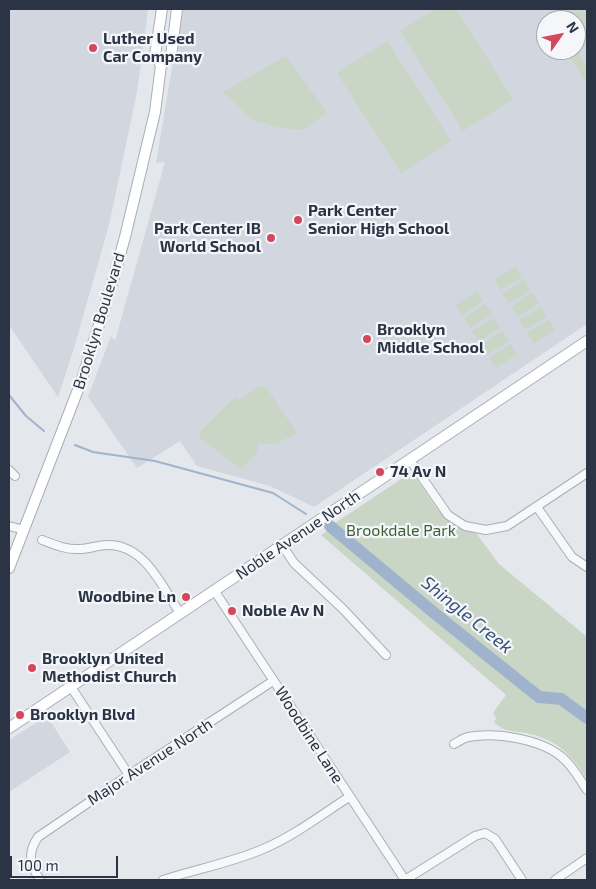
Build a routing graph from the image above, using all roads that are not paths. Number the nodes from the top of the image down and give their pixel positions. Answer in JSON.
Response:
{"nodes":[{"id":1,"x":162,"y":9,"type":"edge"},
{"id":2,"x":177,"y":9,"type":"edge"},
{"id":3,"x":162,"y":65,"type":"junction"},
{"id":4,"x":587,"y":341,"type":"edge"},
{"id":5,"x":410,"y":460,"type":"junction"},
{"id":6,"x":9,"y":470,"type":"edge"},
{"id":7,"x":587,"y":473,"type":"edge"},
{"id":8,"x":15,"y":476,"type":"dead end"},
{"id":9,"x":537,"y":507,"type":"junction"},
{"id":10,"x":9,"y":526,"type":"edge"},
{"id":11,"x":24,"y":530,"type":"junction"},
{"id":12,"x":42,"y":540,"type":"dead end"},
{"id":13,"x":282,"y":545,"type":"junction"},
{"id":14,"x":587,"y":567,"type":"edge"},
{"id":15,"x":9,"y":568,"type":"edge"},
{"id":16,"x":214,"y":590,"type":"junction"},
{"id":17,"x":180,"y":614,"type":"junction"},
{"id":18,"x":386,"y":655,"type":"dead end"},
{"id":19,"x":274,"y":681,"type":"junction"},
{"id":20,"x":71,"y":687,"type":"junction"},
{"id":21,"x":9,"y":728,"type":"edge"},
{"id":22,"x":454,"y":744,"type":"dead end"},
{"id":23,"x":129,"y":775,"type":"junction"},
{"id":24,"x":587,"y":790,"type":"edge"},
{"id":25,"x":349,"y":797,"type":"junction"},
{"id":26,"x":587,"y":858,"type":"edge"},
{"id":27,"x":40,"y":880,"type":"edge"},
{"id":28,"x":163,"y":880,"type":"edge"},
{"id":29,"x":405,"y":880,"type":"edge"},
{"id":30,"x":522,"y":880,"type":"edge"},
{"id":31,"x":555,"y":880,"type":"edge"}],
"edges":[{"from":1,"to":3,"type":"street","name":"Brooklyn Boulevard"},
{"from":2,"to":3,"type":"street","name":"Brooklyn Boulevard"},
{"from":3,"to":11,"type":"street","name":"Brooklyn Boulevard"},
{"from":4,"to":5,"type":"street","name":"Noble Avenue North"},
{"from":5,"to":9,"type":"street"},
{"from":5,"to":13,"type":"street","name":"Noble Avenue North"},
{"from":6,"to":8,"type":"street"},
{"from":7,"to":9,"type":"street"},
{"from":9,"to":14,"type":"street"},
{"from":10,"to":11,"type":"street"},
{"from":11,"to":15,"type":"street","name":"Brooklyn Boulevard"},
{"from":12,"to":17,"type":"street"},
{"from":13,"to":16,"type":"street","name":"Noble Avenue North"},
{"from":13,"to":18,"type":"street"},
{"from":16,"to":17,"type":"street","name":"Noble Avenue North"},
{"from":16,"to":19,"type":"street","name":"Woodbine Lane"},
{"from":17,"to":20,"type":"street","name":"Noble Avenue North"},
{"from":19,"to":23,"type":"street","name":"Major Avenue North"},
{"from":19,"to":25,"type":"street","name":"Woodbine Lane"},
{"from":20,"to":21,"type":"street","name":"Noble Avenue North"},
{"from":20,"to":23,"type":"street"},
{"from":22,"to":24,"type":"street"},
{"from":23,"to":27,"type":"street","name":"Major Avenue North"},
{"from":25,"to":28,"type":"street"},
{"from":25,"to":29,"type":"street","name":"Woodbine Lane"},
{"from":26,"to":31,"type":"street"},
{"from":29,"to":30,"type":"street"}]}
